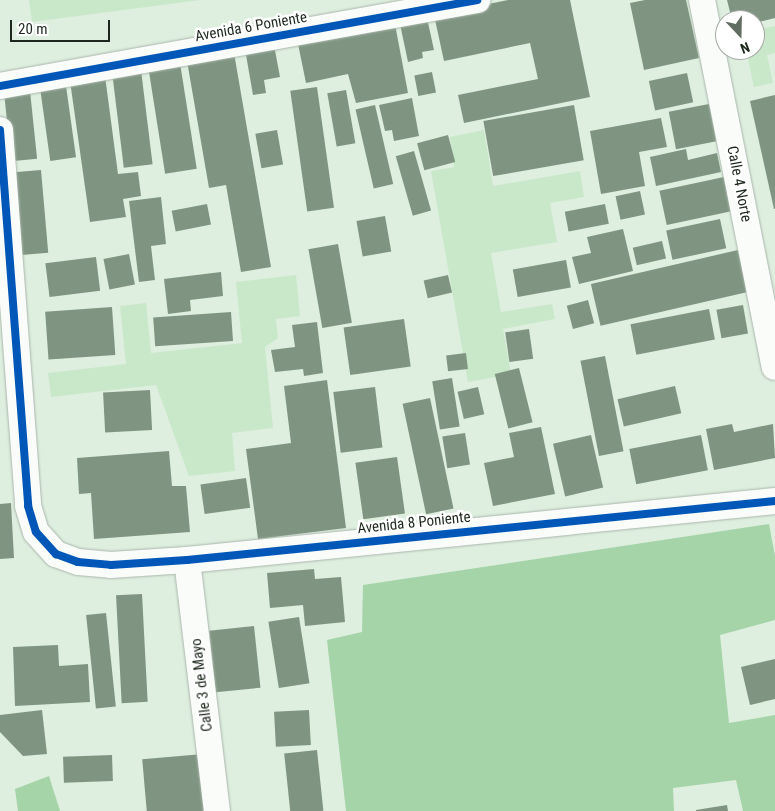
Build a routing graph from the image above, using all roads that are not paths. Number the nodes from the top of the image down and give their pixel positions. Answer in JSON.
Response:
{"nodes":[{"id":1,"x":477,"y":0,"type":"edge"},
{"id":2,"x":702,"y":0,"type":"edge"},
{"id":3,"x":0,"y":86,"type":"edge"},
{"id":4,"x":0,"y":130,"type":"edge"},
{"id":5,"x":775,"y":367,"type":"edge"},
{"id":6,"x":775,"y":501,"type":"edge"},
{"id":7,"x":187,"y":560,"type":"junction"},
{"id":8,"x":217,"y":811,"type":"edge"}],
"edges":[{"from":1,"to":3,"type":"street","name":"Avenida 6 Poniente"},
{"from":2,"to":5,"type":"street","name":"Calle 4 Norte"},
{"from":4,"to":7,"type":"street","name":"Avenida 8 Poniente"},
{"from":6,"to":7,"type":"street","name":"Avenida 8 Poniente"},
{"from":7,"to":8,"type":"street","name":"Calle 3 de Mayo"}]}
